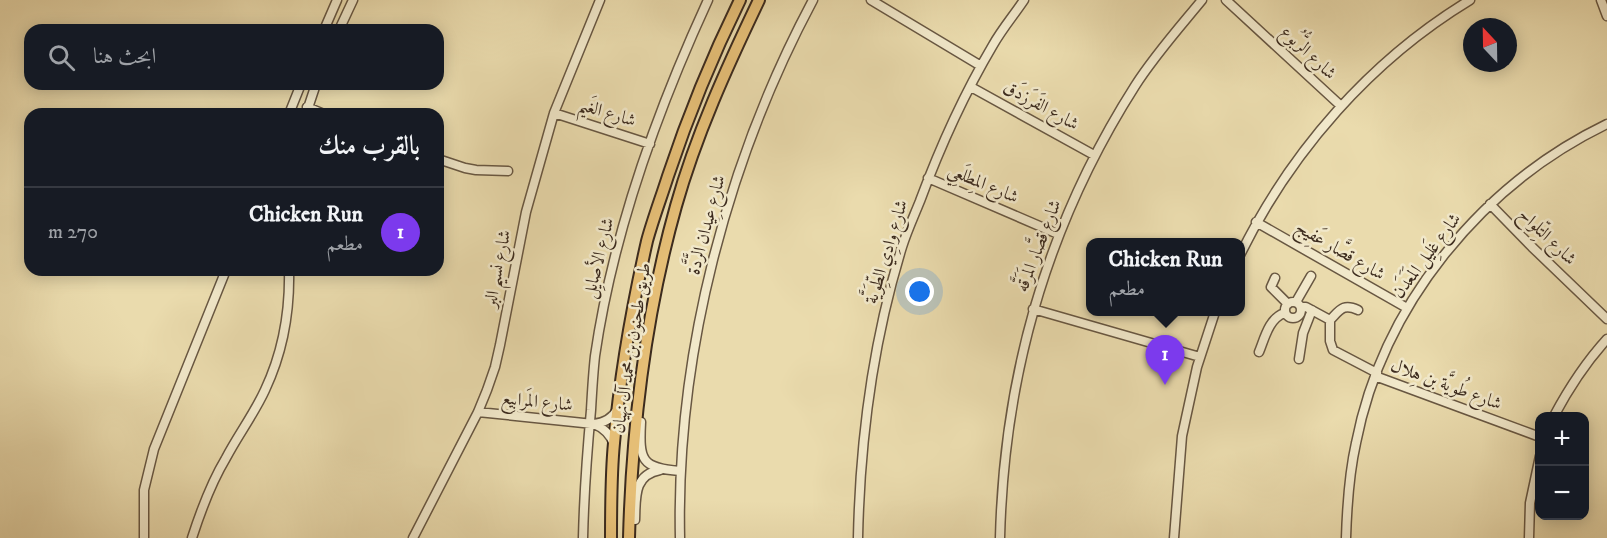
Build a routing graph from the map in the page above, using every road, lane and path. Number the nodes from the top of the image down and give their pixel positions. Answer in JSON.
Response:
{"nodes":[{"id":1,"x":337,"y":0,"type":"edge"},
{"id":2,"x":353,"y":0,"type":"edge"},
{"id":3,"x":600,"y":0,"type":"edge"},
{"id":4,"x":708,"y":0,"type":"edge"},
{"id":5,"x":740,"y":0,"type":"edge"},
{"id":6,"x":759,"y":0,"type":"edge"},
{"id":7,"x":813,"y":0,"type":"edge"},
{"id":8,"x":871,"y":0,"type":"edge"},
{"id":9,"x":1024,"y":0,"type":"edge"},
{"id":10,"x":1202,"y":0,"type":"edge"},
{"id":11,"x":1226,"y":0,"type":"edge"},
{"id":12,"x":1470,"y":0,"type":"edge"},
{"id":13,"x":1601,"y":0,"type":"edge"},
{"id":14,"x":1607,"y":16,"type":"edge"},
{"id":15,"x":327,"y":24,"type":"edge"},
{"id":16,"x":342,"y":24,"type":"edge"},
{"id":17,"x":981,"y":66,"type":"junction"},
{"id":18,"x":971,"y":87,"type":"junction"},
{"id":19,"x":299,"y":90,"type":"edge"},
{"id":20,"x":314,"y":90,"type":"edge"},
{"id":21,"x":1341,"y":106,"type":"junction"},
{"id":22,"x":291,"y":108,"type":"edge"},
{"id":23,"x":308,"y":108,"type":"edge"},
{"id":24,"x":554,"y":114,"type":"junction"},
{"id":25,"x":1607,"y":124,"type":"edge"},
{"id":26,"x":650,"y":144,"type":"junction"},
{"id":27,"x":1094,"y":155,"type":"junction"},
{"id":28,"x":444,"y":161,"type":"edge"},
{"id":29,"x":508,"y":171,"type":"dead end"},
{"id":30,"x":928,"y":178,"type":"junction"},
{"id":31,"x":1490,"y":204,"type":"junction"},
{"id":32,"x":1256,"y":222,"type":"junction"},
{"id":33,"x":1058,"y":234,"type":"junction"},
{"id":34,"x":1245,"y":245,"type":"edge"},
{"id":35,"x":224,"y":276,"type":"edge"},
{"id":36,"x":289,"y":276,"type":"edge"},
{"id":37,"x":1311,"y":276,"type":"dead end"},
{"id":38,"x":1275,"y":278,"type":"dead end"},
{"id":39,"x":1292,"y":306,"type":"junction"},
{"id":40,"x":1407,"y":308,"type":"junction"},
{"id":41,"x":1033,"y":309,"type":"junction"},
{"id":42,"x":1312,"y":310,"type":"junction"},
{"id":43,"x":1358,"y":310,"type":"dead end"},
{"id":44,"x":1214,"y":316,"type":"edge"},
{"id":45,"x":1607,"y":319,"type":"edge"},
{"id":46,"x":1330,"y":320,"type":"junction"},
{"id":47,"x":1607,"y":339,"type":"edge"},
{"id":48,"x":1259,"y":352,"type":"dead end"},
{"id":49,"x":1200,"y":357,"type":"junction"},
{"id":50,"x":1299,"y":359,"type":"dead end"},
{"id":51,"x":1376,"y":374,"type":"junction"},
{"id":52,"x":638,"y":392,"type":"junction"},
{"id":53,"x":618,"y":406,"type":"junction"},
{"id":54,"x":478,"y":412,"type":"junction"},
{"id":55,"x":1556,"y":412,"type":"edge"},
{"id":56,"x":591,"y":424,"type":"junction"},
{"id":57,"x":1535,"y":435,"type":"edge"},
{"id":58,"x":614,"y":444,"type":"junction"},
{"id":59,"x":1537,"y":466,"type":"edge"},
{"id":60,"x":662,"y":470,"type":"junction"},
{"id":61,"x":680,"y":471,"type":"junction"},
{"id":62,"x":144,"y":538,"type":"edge"},
{"id":63,"x":192,"y":538,"type":"edge"},
{"id":64,"x":413,"y":538,"type":"edge"},
{"id":65,"x":583,"y":538,"type":"edge"},
{"id":66,"x":610,"y":538,"type":"edge"},
{"id":67,"x":631,"y":538,"type":"edge"},
{"id":68,"x":680,"y":538,"type":"edge"},
{"id":69,"x":858,"y":538,"type":"edge"},
{"id":70,"x":1000,"y":538,"type":"edge"},
{"id":71,"x":1174,"y":538,"type":"edge"},
{"id":72,"x":1346,"y":538,"type":"edge"},
{"id":73,"x":1529,"y":538,"type":"edge"}],
"edges":[{"from":1,"to":15,"type":"street"},
{"from":2,"to":16,"type":"street"},
{"from":3,"to":24,"type":"street","name":"شارع نسيم البر"},
{"from":4,"to":26,"type":"street","name":"شارع الأصايِل"},
{"from":5,"to":53,"type":"main road","name":"طريق طحنون بن محمد آل نهيان"},
{"from":6,"to":52,"type":"main road","name":"طريق طحنون بن محمد آل نهيان"},
{"from":7,"to":61,"type":"street","name":"شارع عِيدان الرَّدَّة"},
{"from":8,"to":17,"type":"street"},
{"from":9,"to":17,"type":"street","name":"شارع وادِي الطِّوَيَّة"},
{"from":10,"to":27,"type":"street","name":"شارع قصَّار المَرَقَّه"},
{"from":11,"to":21,"type":"street","name":"شارع الرُّبُوع"},
{"from":12,"to":21,"type":"street"},
{"from":13,"to":14,"type":"street"},
{"from":17,"to":18,"type":"street","name":"شارع وادِي الطِّوَيَّة"},
{"from":18,"to":27,"type":"street","name":"شارع الفَرَزدَق"},
{"from":18,"to":30,"type":"street","name":"شارع وادِي الطِّوَيَّة"},
{"from":19,"to":22,"type":"street"},
{"from":20,"to":23,"type":"street"},
{"from":21,"to":32,"type":"street"},
{"from":24,"to":26,"type":"street","name":"شارع الغَيم"},
{"from":24,"to":54,"type":"street","name":"شارع نسيم البر"},
{"from":25,"to":31,"type":"street","name":"شارع غَلِيل المَعَدَن"},
{"from":26,"to":56,"type":"street","name":"شارع الأصايِل"},
{"from":27,"to":33,"type":"street","name":"شارع قصَّار المَرَقَّه"},
{"from":28,"to":29,"type":"street"},
{"from":30,"to":33,"type":"street","name":"شارع المِطلَعِي"},
{"from":30,"to":69,"type":"street","name":"شارع وادِي الطِّوَيَّة"},
{"from":31,"to":40,"type":"street","name":"شارع غَلِيل المَعَدَن"},
{"from":31,"to":45,"type":"street","name":"شارع التِّلواح"},
{"from":32,"to":34,"type":"street"},
{"from":32,"to":40,"type":"street","name":"شارع قصَّار عَفِيج"},
{"from":33,"to":41,"type":"street","name":"شارع قصَّار المَرَقَّه"},
{"from":35,"to":62,"type":"street"},
{"from":36,"to":63,"type":"street"},
{"from":37,"to":39,"type":"street"},
{"from":38,"to":39,"type":"street"},
{"from":39,"to":42,"type":"street"},
{"from":39,"to":48,"type":"street"},
{"from":40,"to":51,"type":"street","name":"شارع غَلِيل المَعَدَن"},
{"from":41,"to":49,"type":"street"},
{"from":41,"to":70,"type":"street","name":"شارع قصَّار المَرَقَّه"},
{"from":42,"to":46,"type":"street"},
{"from":42,"to":50,"type":"street"},
{"from":43,"to":46,"type":"street"},
{"from":44,"to":49,"type":"street"},
{"from":46,"to":51,"type":"street","name":"شارع طُويَّة بن هِلال"},
{"from":47,"to":55,"type":"street"},
{"from":49,"to":71,"type":"street"},
{"from":51,"to":57,"type":"street","name":"شارع طُويَّة بن هِلال"},
{"from":51,"to":72,"type":"street","name":"شارع غَلِيل المَعَدَن"},
{"from":52,"to":60,"type":"street"},
{"from":52,"to":67,"type":"main road","name":"طريق طحنون بن محمد آل نهيان"},
{"from":53,"to":56,"type":"street","name":"شارع المَرابِيع"},
{"from":53,"to":58,"type":"main road","name":"طريق طحنون بن محمد آل نهيان"},
{"from":54,"to":56,"type":"street","name":"شارع المَرابِيع"},
{"from":54,"to":64,"type":"street","name":"شارع نسيم البر"},
{"from":56,"to":58,"type":"street","name":"شارع المَرابِيع"},
{"from":56,"to":65,"type":"street","name":"شارع الأصايِل"},
{"from":58,"to":66,"type":"main road","name":"طريق طحنون بن محمد آل نهيان"},
{"from":59,"to":73,"type":"street"},
{"from":60,"to":61,"type":"street"},
{"from":60,"to":67,"type":"street"},
{"from":61,"to":68,"type":"street","name":"شارع عِيدان الرَّدَّة"}]}
